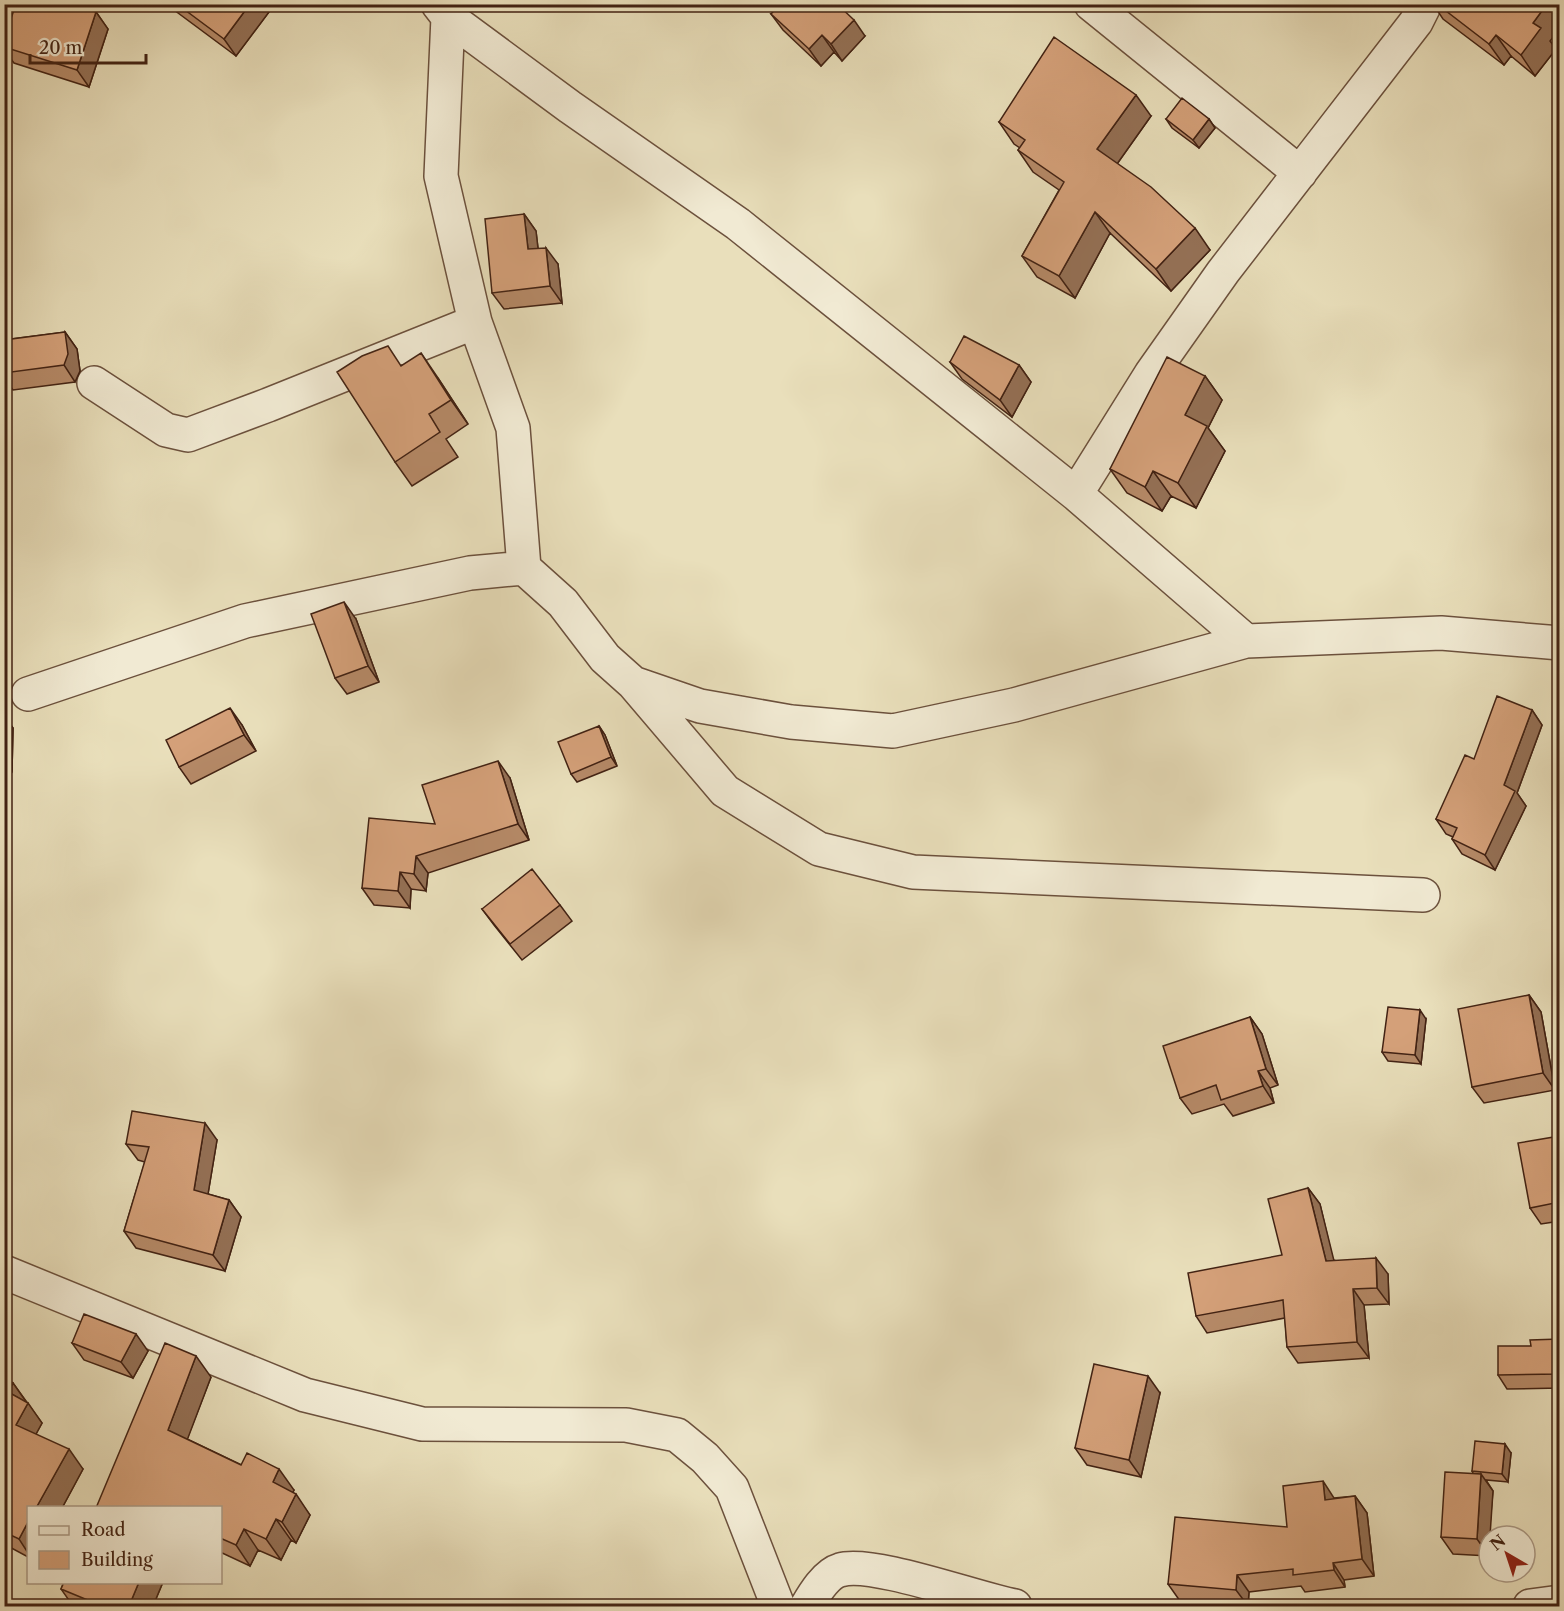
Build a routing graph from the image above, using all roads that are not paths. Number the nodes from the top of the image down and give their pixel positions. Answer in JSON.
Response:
{"nodes":[{"id":1,"x":1091,"y":4,"type":"edge"},
{"id":2,"x":1425,"y":4,"type":"edge"},
{"id":3,"x":443,"y":10,"type":"edge"},
{"id":4,"x":1300,"y":173,"type":"junction"},
{"id":5,"x":475,"y":322,"type":"junction"},
{"id":6,"x":94,"y":383,"type":"dead end"},
{"id":7,"x":1076,"y":494,"type":"junction"},
{"id":8,"x":524,"y":568,"type":"junction"},
{"id":9,"x":1246,"y":641,"type":"junction"},
{"id":10,"x":1560,"y":643,"type":"edge"},
{"id":11,"x":633,"y":683,"type":"junction"},
{"id":12,"x":28,"y":694,"type":"dead end"},
{"id":13,"x":1423,"y":895,"type":"dead end"},
{"id":14,"x":4,"y":1272,"type":"edge"},
{"id":15,"x":1560,"y":1602,"type":"edge"},
{"id":16,"x":778,"y":1606,"type":"edge"},
{"id":17,"x":807,"y":1606,"type":"edge"},
{"id":18,"x":1005,"y":1606,"type":"edge"},
{"id":19,"x":1530,"y":1606,"type":"edge"}],
"edges":[{"from":1,"to":4,"type":"street"},
{"from":2,"to":4,"type":"street"},
{"from":3,"to":5,"type":"street"},
{"from":3,"to":7,"type":"street"},
{"from":4,"to":7,"type":"street"},
{"from":5,"to":6,"type":"street"},
{"from":5,"to":8,"type":"street"},
{"from":7,"to":9,"type":"street"},
{"from":8,"to":11,"type":"street"},
{"from":8,"to":12,"type":"street"},
{"from":9,"to":10,"type":"street"},
{"from":9,"to":11,"type":"street"},
{"from":11,"to":13,"type":"street"},
{"from":14,"to":16,"type":"street"},
{"from":15,"to":19,"type":"street"},
{"from":17,"to":18,"type":"street"}]}
